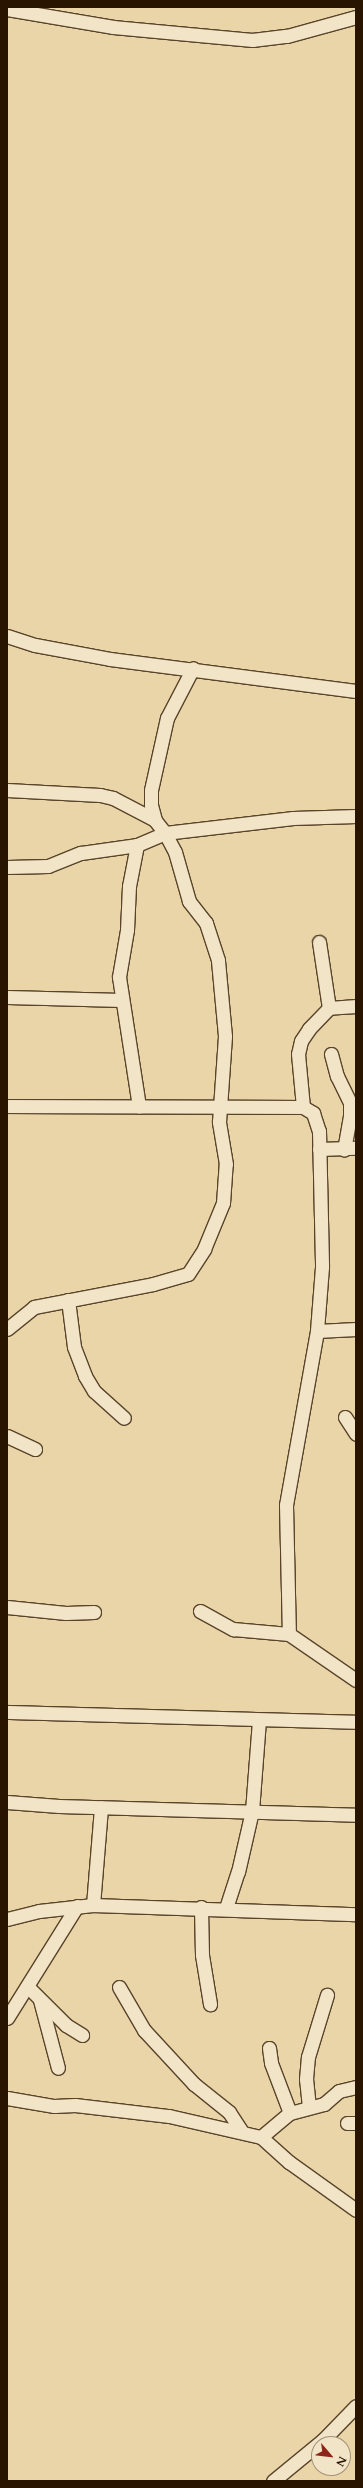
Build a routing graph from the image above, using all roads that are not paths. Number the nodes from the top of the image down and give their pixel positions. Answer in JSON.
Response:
{"nodes":[{"id":1,"x":7,"y":9,"type":"edge"},
{"id":2,"x":356,"y":17,"type":"edge"},
{"id":3,"x":7,"y":636,"type":"edge"},
{"id":4,"x":193,"y":668,"type":"junction"},
{"id":5,"x":356,"y":691,"type":"edge"},
{"id":6,"x":7,"y":790,"type":"edge"},
{"id":7,"x":356,"y":816,"type":"edge"},
{"id":8,"x":155,"y":820,"type":"junction"},
{"id":9,"x":166,"y":832,"type":"junction"},
{"id":10,"x":137,"y":845,"type":"junction"},
{"id":11,"x":7,"y":867,"type":"edge"},
{"id":12,"x":319,"y":942,"type":"dead end"},
{"id":13,"x":7,"y":997,"type":"edge"},
{"id":14,"x":122,"y":1000,"type":"junction"},
{"id":15,"x":356,"y":1006,"type":"edge"},
{"id":16,"x":329,"y":1008,"type":"junction"},
{"id":17,"x":331,"y":1054,"type":"dead end"},
{"id":18,"x":7,"y":1106,"type":"edge"},
{"id":19,"x":139,"y":1106,"type":"junction"},
{"id":20,"x":220,"y":1106,"type":"junction"},
{"id":21,"x":303,"y":1107,"type":"junction"},
{"id":22,"x":350,"y":1148,"type":"edge"},
{"id":23,"x":319,"y":1149,"type":"junction"},
{"id":24,"x":68,"y":1300,"type":"junction"},
{"id":25,"x":7,"y":1329,"type":"edge"},
{"id":26,"x":356,"y":1329,"type":"edge"},
{"id":27,"x":317,"y":1331,"type":"junction"},
{"id":28,"x":345,"y":1417,"type":"dead end"},
{"id":29,"x":124,"y":1418,"type":"dead end"},
{"id":30,"x":356,"y":1434,"type":"edge"},
{"id":31,"x":7,"y":1436,"type":"edge"},
{"id":32,"x":35,"y":1448,"type":"dead end"},
{"id":33,"x":7,"y":1606,"type":"edge"},
{"id":34,"x":200,"y":1611,"type":"dead end"},
{"id":35,"x":94,"y":1612,"type":"dead end"},
{"id":36,"x":289,"y":1634,"type":"junction"},
{"id":37,"x":356,"y":1680,"type":"edge"},
{"id":38,"x":7,"y":1712,"type":"edge"},
{"id":39,"x":259,"y":1721,"type":"junction"},
{"id":40,"x":356,"y":1722,"type":"edge"},
{"id":41,"x":7,"y":1802,"type":"edge"},
{"id":42,"x":101,"y":1807,"type":"junction"},
{"id":43,"x":252,"y":1811,"type":"junction"},
{"id":44,"x":356,"y":1815,"type":"edge"},
{"id":45,"x":93,"y":1905,"type":"junction"},
{"id":46,"x":77,"y":1906,"type":"junction"},
{"id":47,"x":201,"y":1907,"type":"junction"},
{"id":48,"x":226,"y":1908,"type":"junction"},
{"id":49,"x":356,"y":1914,"type":"edge"},
{"id":50,"x":7,"y":1919,"type":"edge"},
{"id":51,"x":28,"y":1987,"type":"junction"},
{"id":52,"x":119,"y":1987,"type":"dead end"},
{"id":53,"x":328,"y":1995,"type":"dead end"},
{"id":54,"x":40,"y":1999,"type":"junction"},
{"id":55,"x":210,"y":2004,"type":"dead end"},
{"id":56,"x":7,"y":2018,"type":"edge"},
{"id":57,"x":82,"y":2035,"type":"dead end"},
{"id":58,"x":269,"y":2048,"type":"dead end"},
{"id":59,"x":58,"y":2068,"type":"dead end"},
{"id":60,"x":356,"y":2087,"type":"edge"},
{"id":61,"x":7,"y":2098,"type":"edge"},
{"id":62,"x":309,"y":2107,"type":"junction"},
{"id":63,"x":290,"y":2112,"type":"junction"},
{"id":64,"x":242,"y":2132,"type":"junction"},
{"id":65,"x":261,"y":2137,"type":"junction"},
{"id":66,"x":356,"y":2210,"type":"edge"},
{"id":67,"x":356,"y":2406,"type":"edge"},
{"id":68,"x":273,"y":2481,"type":"edge"}],
"edges":[{"from":1,"to":2,"type":"street"},
{"from":3,"to":4,"type":"street"},
{"from":4,"to":5,"type":"street"},
{"from":4,"to":8,"type":"street"},
{"from":6,"to":8,"type":"street"},
{"from":7,"to":9,"type":"street"},
{"from":8,"to":9,"type":"street"},
{"from":9,"to":10,"type":"street"},
{"from":9,"to":20,"type":"street"},
{"from":10,"to":11,"type":"street"},
{"from":10,"to":14,"type":"street"},
{"from":12,"to":16,"type":"street"},
{"from":13,"to":14,"type":"street"},
{"from":14,"to":19,"type":"street"},
{"from":15,"to":16,"type":"street"},
{"from":16,"to":21,"type":"street"},
{"from":17,"to":22,"type":"street"},
{"from":18,"to":19,"type":"street"},
{"from":19,"to":20,"type":"street"},
{"from":20,"to":21,"type":"street"},
{"from":20,"to":24,"type":"street"},
{"from":21,"to":23,"type":"street"},
{"from":22,"to":23,"type":"street"},
{"from":23,"to":27,"type":"street"},
{"from":24,"to":25,"type":"street"},
{"from":24,"to":29,"type":"street"},
{"from":26,"to":27,"type":"street"},
{"from":27,"to":36,"type":"street"},
{"from":28,"to":30,"type":"street"},
{"from":31,"to":32,"type":"street"},
{"from":33,"to":35,"type":"street"},
{"from":34,"to":36,"type":"street"},
{"from":36,"to":37,"type":"street"},
{"from":38,"to":39,"type":"street"},
{"from":39,"to":40,"type":"street"},
{"from":39,"to":43,"type":"street"},
{"from":41,"to":42,"type":"street"},
{"from":42,"to":43,"type":"street"},
{"from":42,"to":45,"type":"street"},
{"from":43,"to":44,"type":"street"},
{"from":43,"to":48,"type":"street"},
{"from":45,"to":46,"type":"street"},
{"from":45,"to":47,"type":"street"},
{"from":46,"to":50,"type":"street"},
{"from":46,"to":51,"type":"street"},
{"from":47,"to":48,"type":"street"},
{"from":47,"to":55,"type":"street"},
{"from":48,"to":49,"type":"street"},
{"from":51,"to":54,"type":"street"},
{"from":51,"to":56,"type":"street"},
{"from":52,"to":64,"type":"street"},
{"from":53,"to":62,"type":"street"},
{"from":54,"to":57,"type":"street"},
{"from":54,"to":59,"type":"street"},
{"from":58,"to":63,"type":"street"},
{"from":60,"to":62,"type":"street"},
{"from":61,"to":64,"type":"street"},
{"from":62,"to":63,"type":"street"},
{"from":63,"to":65,"type":"street"},
{"from":64,"to":65,"type":"street"},
{"from":65,"to":66,"type":"street"},
{"from":67,"to":68,"type":"street"}]}
